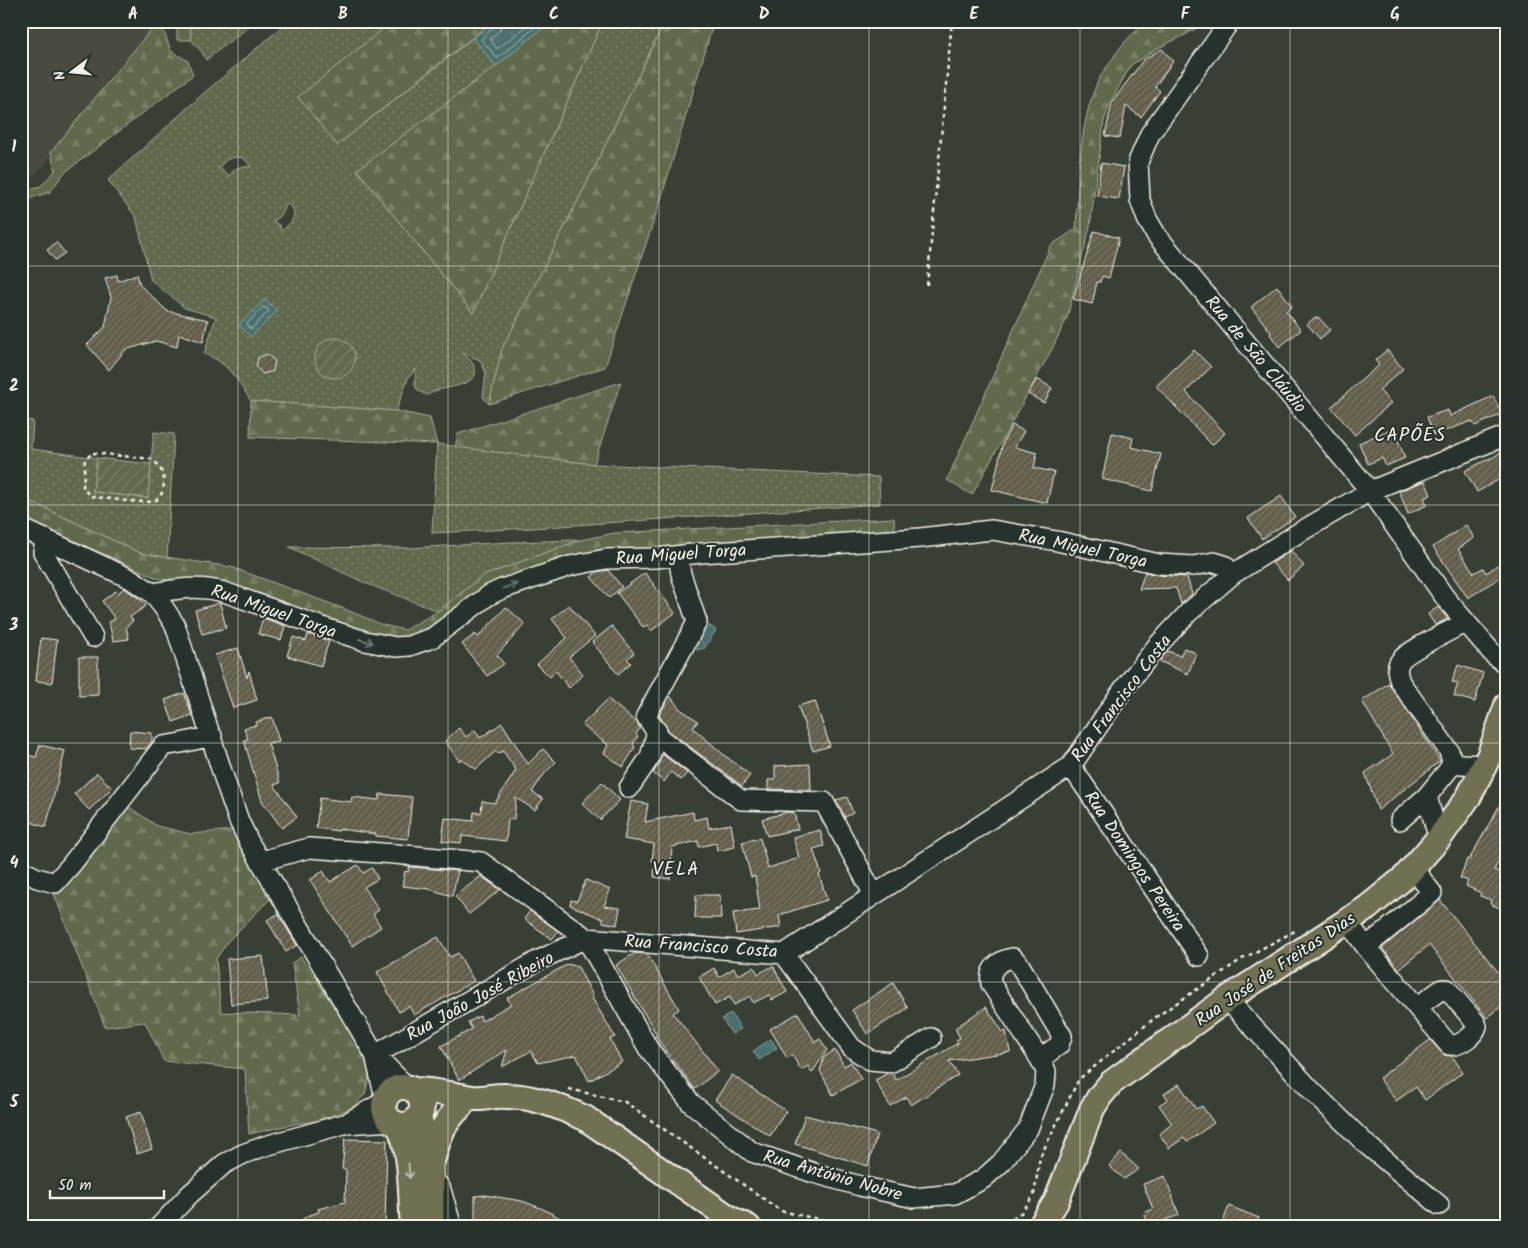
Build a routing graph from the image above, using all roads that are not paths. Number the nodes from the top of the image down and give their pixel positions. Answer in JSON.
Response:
{"nodes":[{"id":1,"x":1230,"y":21,"type":"edge"},
{"id":2,"x":1507,"y":435,"type":"edge"},
{"id":3,"x":1370,"y":491,"type":"junction"},
{"id":4,"x":21,"y":528,"type":"edge"},
{"id":5,"x":46,"y":539,"type":"junction"},
{"id":6,"x":678,"y":556,"type":"junction"},
{"id":7,"x":1233,"y":574,"type":"junction"},
{"id":8,"x":152,"y":593,"type":"junction"},
{"id":9,"x":1466,"y":622,"type":"junction"},
{"id":10,"x":93,"y":637,"type":"dead end"},
{"id":11,"x":1507,"y":666,"type":"edge"},
{"id":12,"x":1507,"y":705,"type":"edge"},
{"id":13,"x":657,"y":731,"type":"junction"},
{"id":14,"x":212,"y":736,"type":"junction"},
{"id":15,"x":1452,"y":762,"type":"junction"},
{"id":16,"x":1484,"y":765,"type":"junction"},
{"id":17,"x":1071,"y":766,"type":"junction"},
{"id":18,"x":629,"y":788,"type":"dead end"},
{"id":19,"x":1427,"y":796,"type":"junction"},
{"id":20,"x":1400,"y":820,"type":"dead end"},
{"id":21,"x":1440,"y":837,"type":"junction"},
{"id":22,"x":261,"y":861,"type":"junction"},
{"id":23,"x":1413,"y":868,"type":"junction"},
{"id":24,"x":21,"y":870,"type":"edge"},
{"id":25,"x":874,"y":895,"type":"junction"},
{"id":26,"x":1346,"y":921,"type":"junction"},
{"id":27,"x":586,"y":938,"type":"junction"},
{"id":28,"x":1366,"y":948,"type":"junction"},
{"id":29,"x":784,"y":954,"type":"junction"},
{"id":30,"x":1199,"y":956,"type":"dead end"},
{"id":31,"x":1227,"y":1000,"type":"junction"},
{"id":32,"x":1417,"y":1007,"type":"dead end"},
{"id":33,"x":931,"y":1038,"type":"dead end"},
{"id":34,"x":375,"y":1055,"type":"junction"},
{"id":35,"x":1040,"y":1059,"type":"junction"},
{"id":36,"x":467,"y":1103,"type":"junction"},
{"id":37,"x":403,"y":1106,"type":"junction"},
{"id":38,"x":431,"y":1170,"type":"junction"},
{"id":39,"x":1439,"y":1205,"type":"dead end"},
{"id":40,"x":159,"y":1227,"type":"edge"},
{"id":41,"x":413,"y":1227,"type":"edge"},
{"id":42,"x":431,"y":1227,"type":"edge"},
{"id":43,"x":452,"y":1227,"type":"edge"},
{"id":44,"x":748,"y":1227,"type":"edge"},
{"id":45,"x":1040,"y":1227,"type":"edge"}],
"edges":[{"from":1,"to":3,"type":"street","name":"Rua de São Cláudio"},
{"from":2,"to":3,"type":"street","name":"Rua Francisco Costa"},
{"from":3,"to":7,"type":"street","name":"Rua Francisco Costa"},
{"from":3,"to":9,"type":"street","name":"Rua de São Cláudio"},
{"from":4,"to":5,"type":"street"},
{"from":5,"to":8,"type":"street"},
{"from":5,"to":10,"type":"street"},
{"from":6,"to":7,"type":"street","name":"Rua Miguel Torga"},
{"from":8,"to":6,"type":"street","name":"Rua Miguel Torga","one_way":true},
{"from":6,"to":13,"type":"street"},
{"from":7,"to":17,"type":"street","name":"Rua Francisco Costa"},
{"from":8,"to":14,"type":"street"},
{"from":9,"to":11,"type":"street","name":"Rua de São Cláudio"},
{"from":9,"to":15,"type":"street"},
{"from":12,"to":16,"type":"main road","name":"Rua José de Freitas Dias"},
{"from":13,"to":18,"type":"street"},
{"from":13,"to":25,"type":"street"},
{"from":14,"to":22,"type":"street"},
{"from":14,"to":24,"type":"street"},
{"from":15,"to":16,"type":"street"},
{"from":15,"to":19,"type":"street"},
{"from":16,"to":21,"type":"main road","name":"Rua José de Freitas Dias"},
{"from":17,"to":25,"type":"street","name":"Rua Francisco Costa"},
{"from":17,"to":30,"type":"street","name":"Rua Domingos Pereira"},
{"from":19,"to":20,"type":"street"},
{"from":19,"to":21,"type":"street"},
{"from":21,"to":23,"type":"main road","name":"Rua José de Freitas Dias"},
{"from":22,"to":27,"type":"street"},
{"from":22,"to":34,"type":"street"},
{"from":23,"to":26,"type":"main road","name":"Rua José de Freitas Dias"},
{"from":23,"to":28,"type":"street"},
{"from":25,"to":29,"type":"street","name":"Rua Francisco Costa"},
{"from":26,"to":28,"type":"street"},
{"from":26,"to":31,"type":"main road","name":"Rua José de Freitas Dias"},
{"from":27,"to":29,"type":"street","name":"Rua Francisco Costa"},
{"from":27,"to":34,"type":"street","name":"Rua João José Ribeiro"},
{"from":27,"to":35,"type":"street","name":"Rua António Nobre"},
{"from":28,"to":32,"type":"street"},
{"from":29,"to":33,"type":"street"},
{"from":31,"to":39,"type":"street"},
{"from":31,"to":45,"type":"main road","name":"Rua José de Freitas Dias"},
{"from":34,"to":37,"type":"street"},
{"from":35,"to":35,"type":"street","name":"Rua António Nobre"},
{"from":36,"to":37,"type":"main road"},
{"from":36,"to":38,"type":"main road"},
{"from":36,"to":44,"type":"main road"},
{"from":37,"to":38,"type":"main road"},
{"from":37,"to":40,"type":"street"},
{"from":37,"to":41,"type":"main road","one_way":true},
{"from":38,"to":42,"type":"main road"},
{"from":38,"to":43,"type":"street"}]}
